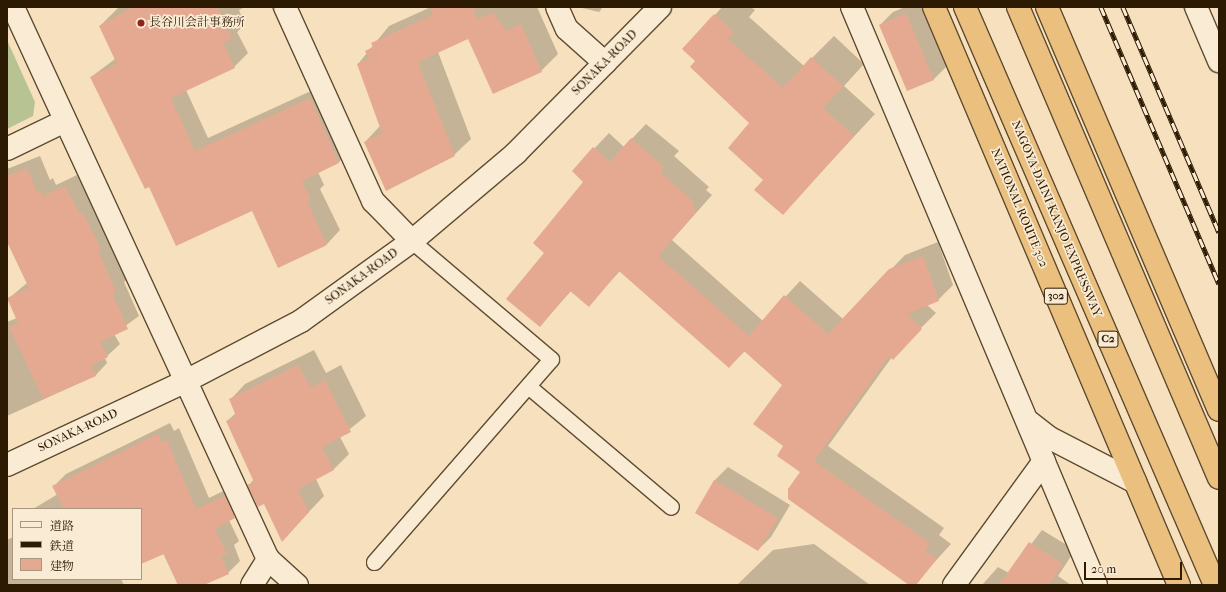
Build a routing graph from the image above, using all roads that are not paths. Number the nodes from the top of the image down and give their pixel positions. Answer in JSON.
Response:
{"nodes":[{"id":1,"x":14,"y":7,"type":"edge"},
{"id":2,"x":285,"y":7,"type":"edge"},
{"id":3,"x":557,"y":7,"type":"edge"},
{"id":4,"x":660,"y":7,"type":"edge"},
{"id":5,"x":852,"y":7,"type":"edge"},
{"id":6,"x":934,"y":7,"type":"edge"},
{"id":7,"x":965,"y":7,"type":"edge"},
{"id":8,"x":1018,"y":7,"type":"edge"},
{"id":9,"x":1047,"y":7,"type":"edge"},
{"id":10,"x":1196,"y":7,"type":"edge"},
{"id":11,"x":1219,"y":61,"type":"edge"},
{"id":12,"x":605,"y":63,"type":"junction"},
{"id":13,"x":65,"y":121,"type":"junction"},
{"id":14,"x":7,"y":148,"type":"edge"},
{"id":15,"x":412,"y":242,"type":"junction"},
{"id":16,"x":184,"y":382,"type":"junction"},
{"id":17,"x":528,"y":386,"type":"junction"},
{"id":18,"x":1219,"y":410,"type":"edge"},
{"id":19,"x":1028,"y":421,"type":"junction"},
{"id":20,"x":1044,"y":461,"type":"junction"},
{"id":21,"x":7,"y":465,"type":"edge"},
{"id":22,"x":1219,"y":478,"type":"edge"},
{"id":23,"x":1135,"y":482,"type":"junction"},
{"id":24,"x":671,"y":507,"type":"dead end"},
{"id":25,"x":268,"y":559,"type":"junction"},
{"id":26,"x":374,"y":562,"type":"dead end"},
{"id":27,"x":252,"y":585,"type":"edge"},
{"id":28,"x":297,"y":585,"type":"edge"},
{"id":29,"x":954,"y":585,"type":"edge"},
{"id":30,"x":1096,"y":585,"type":"edge"},
{"id":31,"x":1179,"y":585,"type":"edge"},
{"id":32,"x":1215,"y":585,"type":"edge"}],
"edges":[{"from":1,"to":13,"type":"street"},
{"from":2,"to":15,"type":"street"},
{"from":3,"to":12,"type":"street"},
{"from":4,"to":12,"type":"street","name":"SONAKA-ROAD"},
{"from":5,"to":19,"type":"street"},
{"from":6,"to":23,"type":"highway","name":"NATIONAL ROUTE 302","number":"302"},
{"from":7,"to":32,"type":"highway","name":"NAGOYA-DAINI-KANJO EXPRESSWAY","number":"C2"},
{"from":8,"to":22,"type":"highway"},
{"from":9,"to":18,"type":"highway"},
{"from":10,"to":11,"type":"street"},
{"from":12,"to":15,"type":"street","name":"SONAKA-ROAD"},
{"from":13,"to":14,"type":"street"},
{"from":13,"to":16,"type":"street"},
{"from":15,"to":16,"type":"street","name":"SONAKA-ROAD"},
{"from":15,"to":17,"type":"lane"},
{"from":16,"to":21,"type":"street","name":"SONAKA-ROAD"},
{"from":16,"to":25,"type":"street"},
{"from":17,"to":24,"type":"lane"},
{"from":17,"to":26,"type":"lane"},
{"from":19,"to":20,"type":"street"},
{"from":19,"to":23,"type":"street"},
{"from":20,"to":29,"type":"street"},
{"from":20,"to":30,"type":"street"},
{"from":23,"to":31,"type":"highway","name":"NATIONAL ROUTE 302","number":"302"},
{"from":25,"to":27,"type":"street"},
{"from":25,"to":28,"type":"street"}]}
